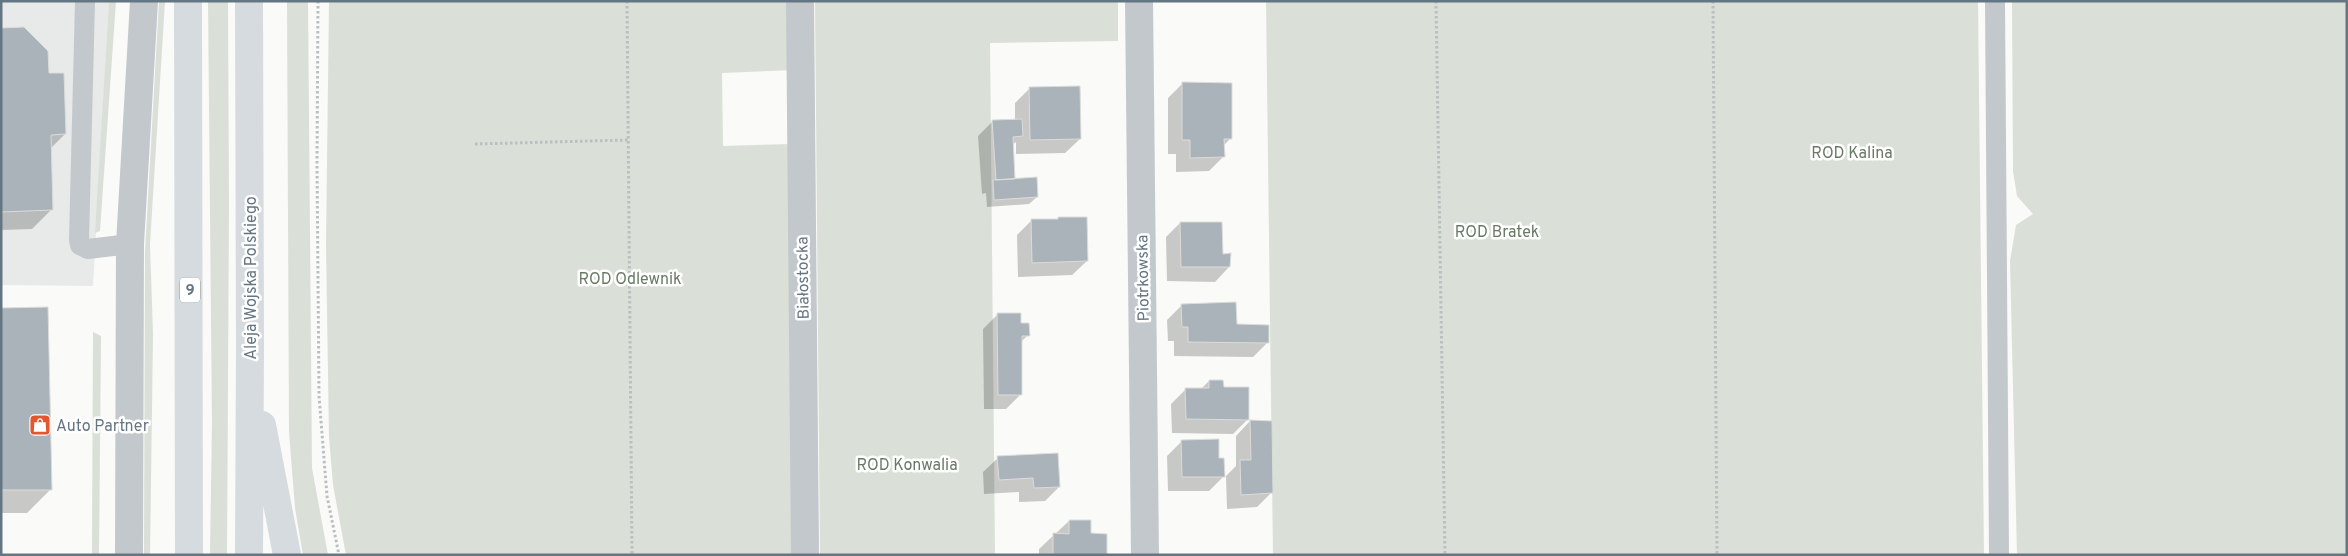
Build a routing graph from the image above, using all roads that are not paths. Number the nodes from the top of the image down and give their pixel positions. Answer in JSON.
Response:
{"nodes":[{"id":1,"x":84,"y":1,"type":"edge"},
{"id":2,"x":144,"y":1,"type":"edge"},
{"id":3,"x":188,"y":1,"type":"edge"},
{"id":4,"x":249,"y":1,"type":"edge"},
{"id":5,"x":800,"y":1,"type":"edge"},
{"id":6,"x":1139,"y":1,"type":"edge"},
{"id":7,"x":1995,"y":1,"type":"edge"},
{"id":8,"x":130,"y":244,"type":"junction"},
{"id":9,"x":250,"y":347,"type":"junction"},
{"id":10,"x":129,"y":555,"type":"edge"},
{"id":11,"x":189,"y":555,"type":"edge"},
{"id":12,"x":248,"y":555,"type":"edge"},
{"id":13,"x":287,"y":555,"type":"edge"},
{"id":14,"x":805,"y":555,"type":"edge"},
{"id":15,"x":1145,"y":555,"type":"edge"},
{"id":16,"x":1999,"y":555,"type":"edge"}],
"edges":[{"from":1,"to":8,"type":"lane"},
{"from":2,"to":8,"type":"street"},
{"from":3,"to":11,"type":"main road","number":"9"},
{"from":4,"to":9,"type":"main road","name":"Aleja Wojska Polskiego"},
{"from":5,"to":14,"type":"street","name":"Białostocka"},
{"from":6,"to":15,"type":"street","name":"Piotrkowska"},
{"from":7,"to":16,"type":"lane"},
{"from":8,"to":10,"type":"street"},
{"from":9,"to":12,"type":"main road","name":"Aleja Wojska Polskiego"},
{"from":9,"to":13,"type":"main road"}]}
